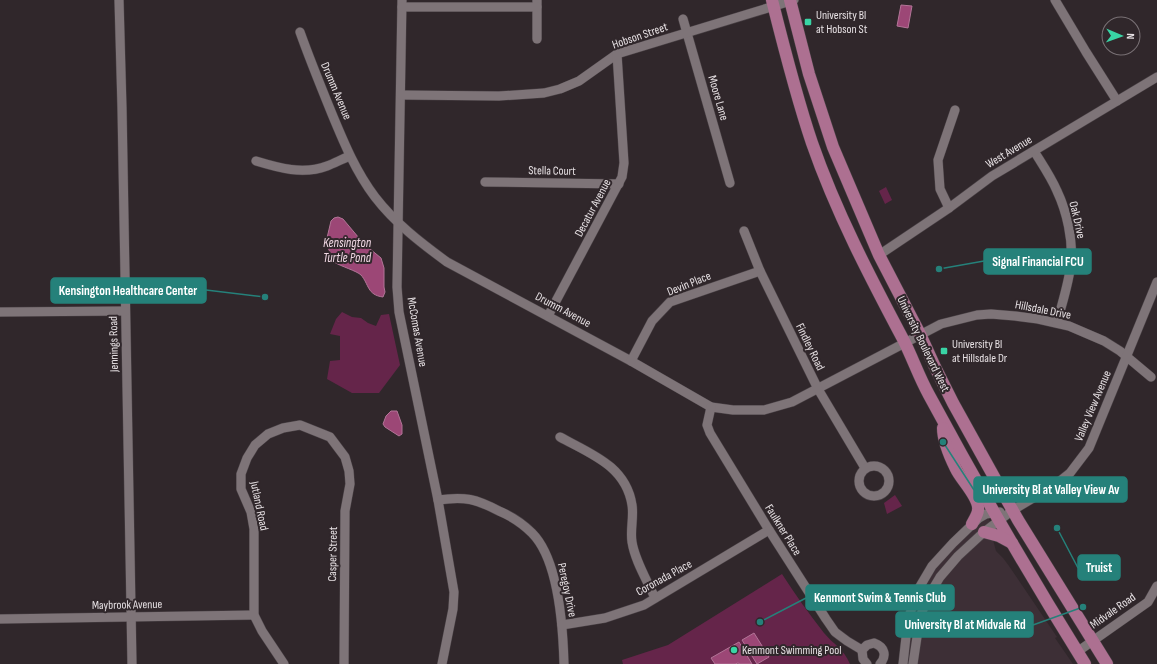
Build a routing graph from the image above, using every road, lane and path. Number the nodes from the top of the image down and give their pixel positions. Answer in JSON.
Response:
{"nodes":[{"id":1,"x":118,"y":0,"type":"edge"},
{"id":2,"x":791,"y":0,"type":"edge"},
{"id":3,"x":1055,"y":0,"type":"edge"},
{"id":4,"x":402,"y":3,"type":"edge"},
{"id":5,"x":537,"y":3,"type":"edge"},
{"id":6,"x":773,"y":3,"type":"edge"},
{"id":7,"x":683,"y":19,"type":"dead end"},
{"id":8,"x":300,"y":32,"type":"dead end"},
{"id":9,"x":687,"y":33,"type":"junction"},
{"id":10,"x":537,"y":40,"type":"dead end"},
{"id":11,"x":617,"y":54,"type":"junction"},
{"id":12,"x":1157,"y":77,"type":"edge"},
{"id":13,"x":401,"y":95,"type":"junction"},
{"id":14,"x":1117,"y":100,"type":"junction"},
{"id":15,"x":955,"y":110,"type":"dead end"},
{"id":16,"x":1034,"y":151,"type":"junction"},
{"id":17,"x":350,"y":156,"type":"junction"},
{"id":18,"x":256,"y":161,"type":"dead end"},
{"id":19,"x":485,"y":182,"type":"dead end"},
{"id":20,"x":730,"y":183,"type":"dead end"},
{"id":21,"x":619,"y":184,"type":"junction"},
{"id":22,"x":949,"y":208,"type":"junction"},
{"id":23,"x":399,"y":223,"type":"junction"},
{"id":24,"x":744,"y":231,"type":"dead end"},
{"id":25,"x":879,"y":255,"type":"junction"},
{"id":26,"x":760,"y":271,"type":"junction"},
{"id":27,"x":1157,"y":282,"type":"edge"},
{"id":28,"x":125,"y":311,"type":"junction"},
{"id":29,"x":0,"y":312,"type":"edge"},
{"id":30,"x":548,"y":316,"type":"junction"},
{"id":31,"x":1057,"y":323,"type":"junction"},
{"id":32,"x":920,"y":334,"type":"junction"},
{"id":33,"x":905,"y":343,"type":"junction"},
{"id":34,"x":1126,"y":357,"type":"junction"},
{"id":35,"x":631,"y":361,"type":"junction"},
{"id":36,"x":1151,"y":377,"type":"dead end"},
{"id":37,"x":818,"y":389,"type":"junction"},
{"id":38,"x":711,"y":407,"type":"junction"},
{"id":39,"x":942,"y":419,"type":"junction"},
{"id":40,"x":560,"y":437,"type":"dead end"},
{"id":41,"x":339,"y":448,"type":"joint"},
{"id":42,"x":865,"y":468,"type":"dead end"},
{"id":43,"x":438,"y":500,"type":"junction"},
{"id":44,"x":1013,"y":510,"type":"junction"},
{"id":45,"x":997,"y":517,"type":"junction"},
{"id":46,"x":972,"y":524,"type":"junction"},
{"id":47,"x":769,"y":530,"type":"junction"},
{"id":48,"x":984,"y":532,"type":"junction"},
{"id":49,"x":1012,"y":543,"type":"junction"},
{"id":50,"x":1157,"y":586,"type":"edge"},
{"id":51,"x":655,"y":598,"type":"junction"},
{"id":52,"x":254,"y":615,"type":"junction"},
{"id":53,"x":131,"y":616,"type":"junction"},
{"id":54,"x":0,"y":619,"type":"edge"},
{"id":55,"x":562,"y":625,"type":"junction"},
{"id":56,"x":1092,"y":641,"type":"junction"},
{"id":57,"x":862,"y":650,"type":"junction"},
{"id":58,"x":1077,"y":652,"type":"junction"},
{"id":59,"x":132,"y":664,"type":"edge"},
{"id":60,"x":284,"y":664,"type":"edge"},
{"id":61,"x":344,"y":664,"type":"edge"},
{"id":62,"x":442,"y":664,"type":"edge"},
{"id":63,"x":564,"y":664,"type":"edge"},
{"id":64,"x":867,"y":664,"type":"edge"},
{"id":65,"x":880,"y":664,"type":"edge"},
{"id":66,"x":903,"y":664,"type":"edge"},
{"id":67,"x":913,"y":664,"type":"edge"},
{"id":68,"x":1085,"y":664,"type":"edge"},
{"id":69,"x":1107,"y":664,"type":"edge"}],
"edges":[{"from":1,"to":28,"type":"street","name":"Jennings Road"},
{"from":2,"to":6,"type":"street","name":"Hobson Street"},
{"from":2,"to":25,"type":"main road","name":"University Boulevard West"},
{"from":3,"to":14,"type":"street"},
{"from":4,"to":5,"type":"street"},
{"from":4,"to":13,"type":"street","name":"McComas Avenue"},
{"from":5,"to":10,"type":"street"},
{"from":6,"to":9,"type":"street","name":"Hobson Street"},
{"from":6,"to":33,"type":"main road","name":"University Boulevard West"},
{"from":7,"to":9,"type":"street","name":"Moore Lane"},
{"from":8,"to":17,"type":"street","name":"Drumm Avenue"},
{"from":9,"to":11,"type":"street","name":"Hobson Street"},
{"from":9,"to":20,"type":"street","name":"Moore Lane"},
{"from":11,"to":13,"type":"street","name":"Hobson Street"},
{"from":11,"to":21,"type":"street","name":"Decatur Avenue"},
{"from":12,"to":14,"type":"street","name":"West Avenue"},
{"from":13,"to":23,"type":"street","name":"McComas Avenue"},
{"from":14,"to":16,"type":"street","name":"West Avenue"},
{"from":15,"to":22,"type":"street"},
{"from":16,"to":22,"type":"street","name":"West Avenue"},
{"from":16,"to":31,"type":"street","name":"Oak Drive"},
{"from":17,"to":18,"type":"street"},
{"from":17,"to":23,"type":"street","name":"Drumm Avenue"},
{"from":19,"to":21,"type":"street","name":"Stella Court"},
{"from":21,"to":30,"type":"street","name":"Decatur Avenue"},
{"from":22,"to":25,"type":"street","name":"West Avenue"},
{"from":23,"to":30,"type":"street","name":"Drumm Avenue"},
{"from":23,"to":43,"type":"street","name":"McComas Avenue"},
{"from":24,"to":26,"type":"street","name":"Findley Road"},
{"from":25,"to":32,"type":"main road","name":"University Boulevard West"},
{"from":26,"to":35,"type":"street","name":"Devin Place"},
{"from":26,"to":37,"type":"street","name":"Findley Road"},
{"from":27,"to":34,"type":"street","name":"Valley View Avenue"},
{"from":28,"to":29,"type":"street"},
{"from":28,"to":53,"type":"street","name":"Jennings Road"},
{"from":30,"to":35,"type":"street","name":"Drumm Avenue"},
{"from":31,"to":32,"type":"street","name":"Hillsdale Drive"},
{"from":31,"to":34,"type":"street","name":"Hillsdale Drive"},
{"from":32,"to":33,"type":"street","name":"Drumm Avenue"},
{"from":32,"to":44,"type":"main road","name":"University Boulevard West"},
{"from":33,"to":37,"type":"street","name":"Drumm Avenue"},
{"from":33,"to":39,"type":"main road","name":"University Boulevard West"},
{"from":34,"to":36,"type":"street","name":"Hillsdale Drive"},
{"from":34,"to":44,"type":"street","name":"Valley View Avenue"},
{"from":35,"to":38,"type":"street","name":"Drumm Avenue"},
{"from":37,"to":38,"type":"street","name":"Drumm Avenue"},
{"from":37,"to":42,"type":"street","name":"Findley Road"},
{"from":38,"to":47,"type":"street","name":"Faulkner Place"},
{"from":39,"to":45,"type":"main road","name":"University Boulevard West"},
{"from":39,"to":46,"type":"main road"},
{"from":40,"to":51,"type":"street"},
{"from":41,"to":52,"type":"street","name":"Jutland Road"},
{"from":41,"to":61,"type":"street","name":"Casper Street"},
{"from":43,"to":55,"type":"street","name":"Peregoy Drive"},
{"from":43,"to":62,"type":"street","name":"McComas Avenue"},
{"from":44,"to":45,"type":"street"},
{"from":44,"to":56,"type":"main road","name":"University Boulevard West"},
{"from":45,"to":46,"type":"street"},
{"from":45,"to":48,"type":"street"},
{"from":45,"to":49,"type":"main road","name":"University Boulevard West"},
{"from":46,"to":66,"type":"street"},
{"from":47,"to":51,"type":"street","name":"Coronada Place"},
{"from":47,"to":57,"type":"street","name":"Faulkner Place"},
{"from":48,"to":49,"type":"main road"},
{"from":48,"to":67,"type":"street"},
{"from":49,"to":58,"type":"main road","name":"University Boulevard West"},
{"from":50,"to":56,"type":"street","name":"Midvale Road"},
{"from":51,"to":55,"type":"street","name":"Coronada Place"},
{"from":52,"to":53,"type":"street","name":"Maybrook Avenue"},
{"from":52,"to":60,"type":"street"},
{"from":53,"to":54,"type":"street","name":"Maybrook Avenue"},
{"from":53,"to":59,"type":"street","name":"Jennings Road"},
{"from":55,"to":63,"type":"street","name":"Peregoy Drive"},
{"from":56,"to":58,"type":"street","name":"Midvale Road"},
{"from":56,"to":69,"type":"main road","name":"University Boulevard West"},
{"from":57,"to":64,"type":"street"},
{"from":57,"to":65,"type":"street"},
{"from":58,"to":68,"type":"main road","name":"University Boulevard West"}]}
